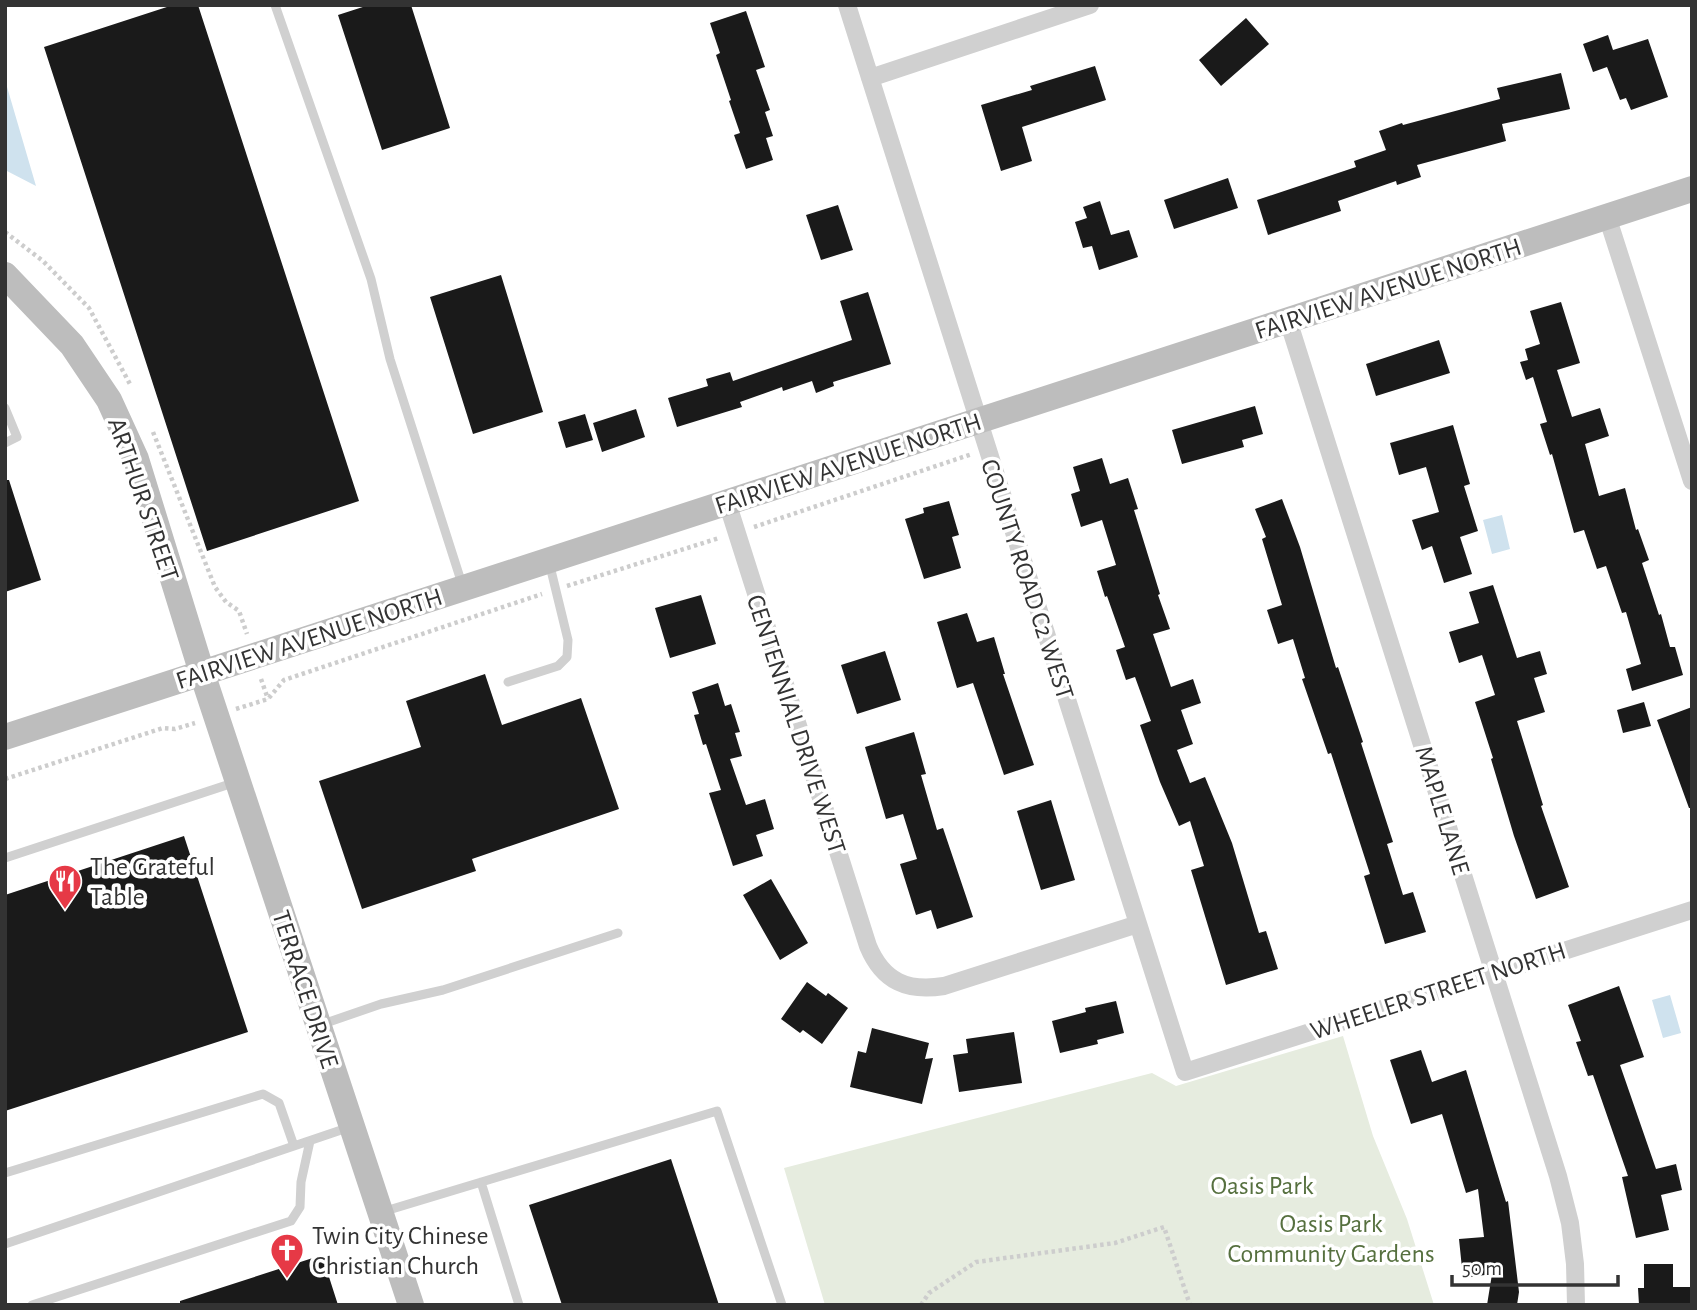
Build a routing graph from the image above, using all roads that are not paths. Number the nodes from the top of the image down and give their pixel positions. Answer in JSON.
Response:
{"nodes":[{"id":1,"x":275,"y":5,"type":"edge"},
{"id":2,"x":847,"y":5,"type":"edge"},
{"id":3,"x":1090,"y":5,"type":"edge"},
{"id":4,"x":870,"y":78,"type":"junction"},
{"id":5,"x":1692,"y":189,"type":"edge"},
{"id":6,"x":1607,"y":216,"type":"junction"},
{"id":7,"x":5,"y":275,"type":"edge"},
{"id":8,"x":1288,"y":320,"type":"junction"},
{"id":9,"x":5,"y":408,"type":"edge"},
{"id":10,"x":978,"y":421,"type":"junction"},
{"id":11,"x":5,"y":443,"type":"edge"},
{"id":12,"x":1692,"y":481,"type":"edge"},
{"id":13,"x":727,"y":502,"type":"junction"},
{"id":14,"x":549,"y":560,"type":"junction"},
{"id":15,"x":463,"y":588,"type":"junction"},
{"id":16,"x":202,"y":673,"type":"junction"},
{"id":17,"x":508,"y":682,"type":"dead end"},
{"id":18,"x":5,"y":737,"type":"edge"},
{"id":19,"x":238,"y":782,"type":"junction"},
{"id":20,"x":5,"y":859,"type":"edge"},
{"id":21,"x":1692,"y":910,"type":"edge"},
{"id":22,"x":1138,"y":924,"type":"junction"},
{"id":23,"x":618,"y":933,"type":"dead end"},
{"id":24,"x":1494,"y":972,"type":"junction"},
{"id":25,"x":318,"y":1025,"type":"junction"},
{"id":26,"x":1185,"y":1072,"type":"joint"},
{"id":27,"x":352,"y":1126,"type":"junction"},
{"id":28,"x":310,"y":1140,"type":"junction"},
{"id":29,"x":294,"y":1146,"type":"junction"},
{"id":30,"x":5,"y":1173,"type":"edge"},
{"id":31,"x":481,"y":1182,"type":"junction"},
{"id":32,"x":380,"y":1212,"type":"junction"},
{"id":33,"x":5,"y":1244,"type":"edge"},
{"id":34,"x":32,"y":1305,"type":"edge"},
{"id":35,"x":411,"y":1305,"type":"edge"},
{"id":36,"x":519,"y":1305,"type":"edge"},
{"id":37,"x":782,"y":1305,"type":"edge"},
{"id":38,"x":1576,"y":1305,"type":"edge"}],
"edges":[{"from":1,"to":15,"type":"lane"},
{"from":2,"to":4,"type":"street","name":"COUNTY ROAD C2 WEST"},
{"from":3,"to":4,"type":"street"},
{"from":4,"to":10,"type":"street","name":"COUNTY ROAD C2 WEST"},
{"from":5,"to":6,"type":"street","name":"FAIRVIEW AVENUE NORTH"},
{"from":6,"to":8,"type":"street","name":"FAIRVIEW AVENUE NORTH"},
{"from":6,"to":12,"type":"street"},
{"from":7,"to":16,"type":"street","name":"ARTHUR STREET"},
{"from":8,"to":10,"type":"street","name":"FAIRVIEW AVENUE NORTH"},
{"from":8,"to":24,"type":"street","name":"MAPLE LANE"},
{"from":9,"to":11,"type":"lane"},
{"from":10,"to":13,"type":"street","name":"FAIRVIEW AVENUE NORTH"},
{"from":10,"to":22,"type":"street","name":"COUNTY ROAD C2 WEST"},
{"from":13,"to":14,"type":"street","name":"FAIRVIEW AVENUE NORTH"},
{"from":13,"to":22,"type":"street","name":"CENTENNIAL DRIVE WEST"},
{"from":14,"to":15,"type":"street","name":"FAIRVIEW AVENUE NORTH"},
{"from":14,"to":17,"type":"lane"},
{"from":15,"to":16,"type":"street","name":"FAIRVIEW AVENUE NORTH"},
{"from":16,"to":18,"type":"street","name":"FAIRVIEW AVENUE NORTH"},
{"from":16,"to":19,"type":"street","name":"TERRACE DRIVE"},
{"from":19,"to":20,"type":"lane"},
{"from":19,"to":25,"type":"street","name":"TERRACE DRIVE"},
{"from":21,"to":24,"type":"street","name":"WHEELER STREET NORTH"},
{"from":22,"to":26,"type":"street","name":"COUNTY ROAD C2 WEST"},
{"from":23,"to":25,"type":"lane"},
{"from":24,"to":26,"type":"street","name":"WHEELER STREET NORTH"},
{"from":24,"to":38,"type":"street","name":"MAPLE LANE"},
{"from":25,"to":27,"type":"street","name":"TERRACE DRIVE"},
{"from":27,"to":28,"type":"lane"},
{"from":27,"to":32,"type":"street","name":"TERRACE DRIVE"},
{"from":28,"to":29,"type":"lane"},
{"from":28,"to":34,"type":"lane"},
{"from":29,"to":30,"type":"lane"},
{"from":29,"to":33,"type":"lane"},
{"from":31,"to":32,"type":"lane"},
{"from":31,"to":36,"type":"lane"},
{"from":31,"to":37,"type":"lane"},
{"from":32,"to":35,"type":"street","name":"TERRACE DRIVE"}]}
